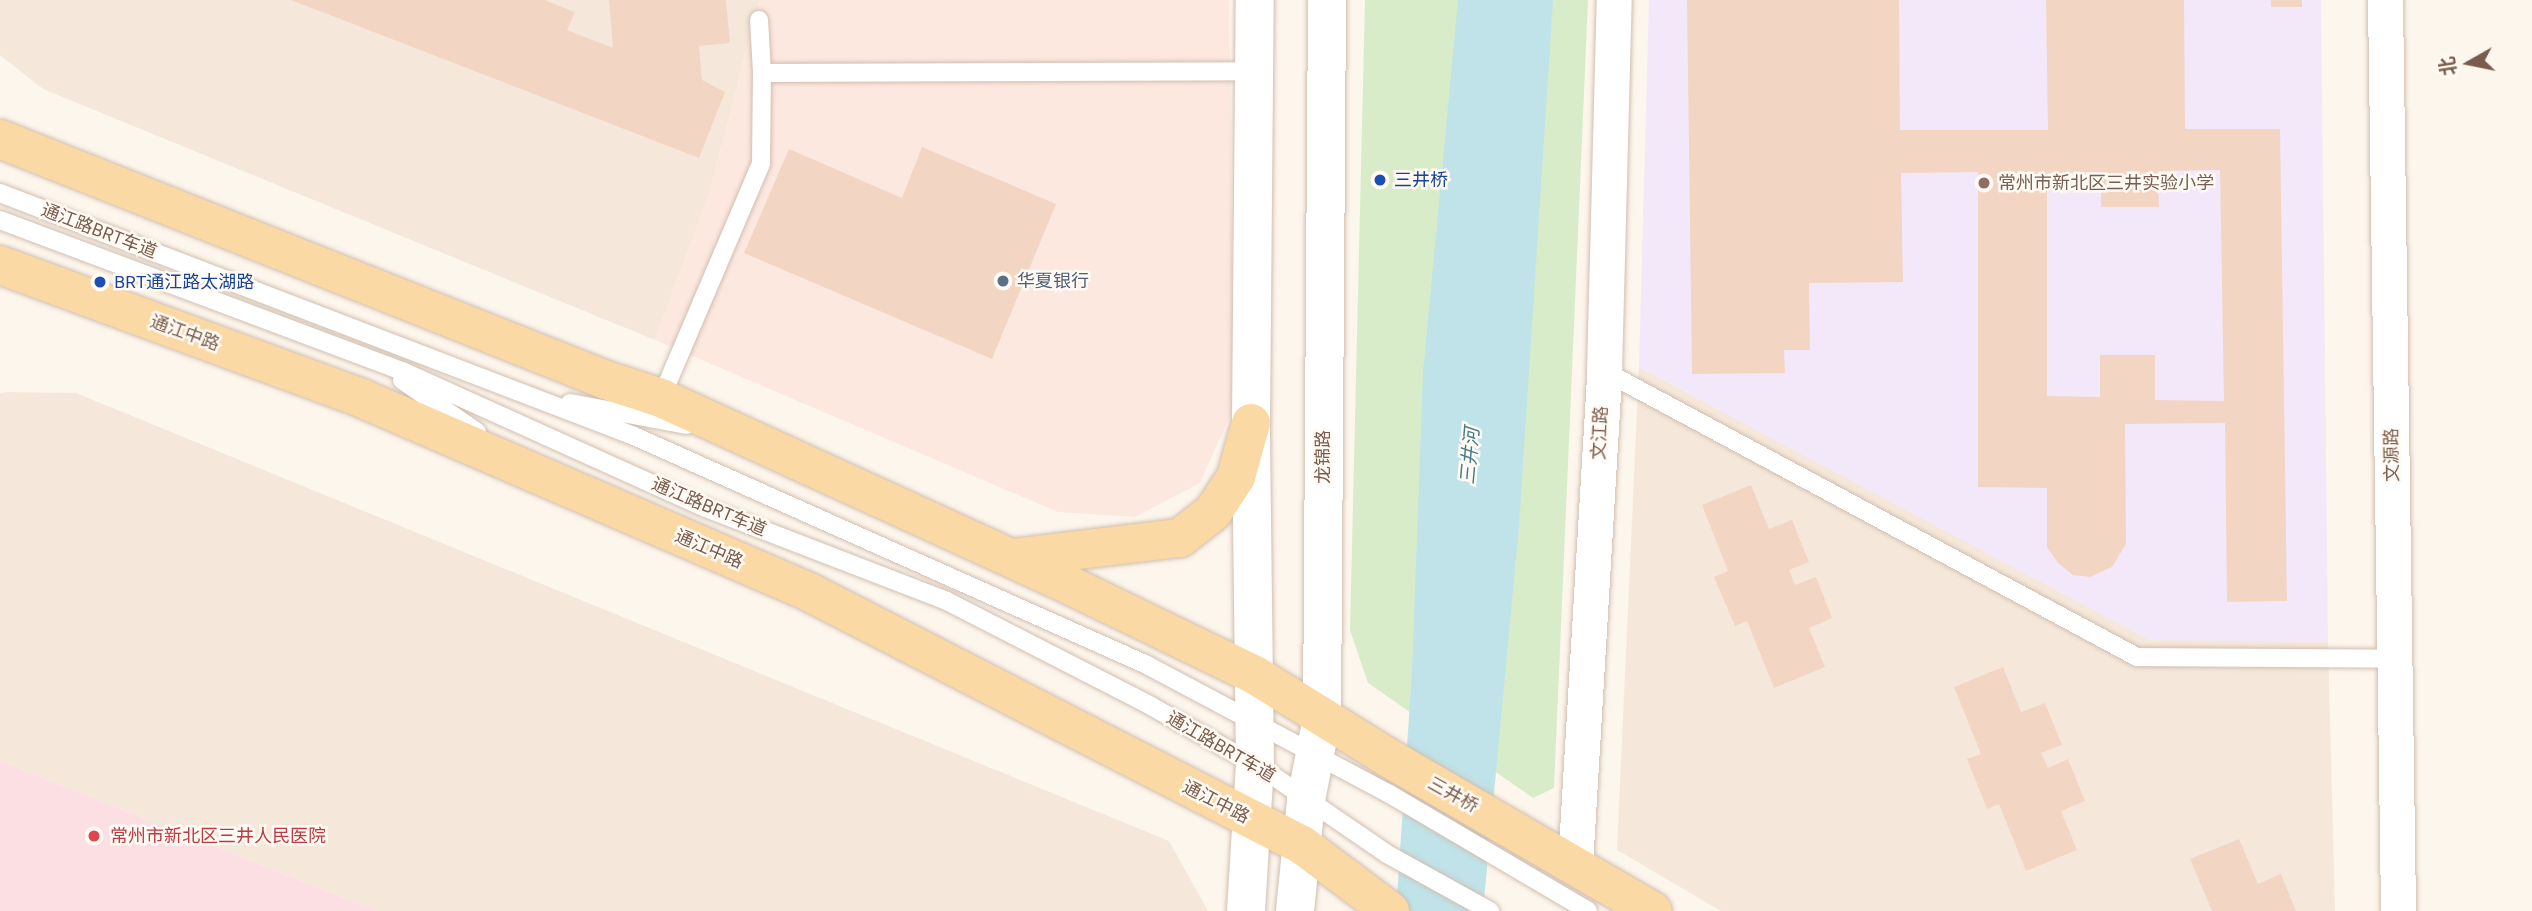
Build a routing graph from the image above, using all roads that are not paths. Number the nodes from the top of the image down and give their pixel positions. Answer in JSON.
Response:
{"nodes":[{"id":1,"x":1255,"y":0,"type":"edge"},
{"id":2,"x":1327,"y":0,"type":"edge"},
{"id":3,"x":1614,"y":0,"type":"edge"},
{"id":4,"x":2385,"y":0,"type":"edge"},
{"id":5,"x":759,"y":20,"type":"dead end"},
{"id":6,"x":1254,"y":71,"type":"junction"},
{"id":7,"x":762,"y":73,"type":"junction"},
{"id":8,"x":0,"y":139,"type":"edge"},
{"id":9,"x":0,"y":193,"type":"edge"},
{"id":10,"x":0,"y":220,"type":"edge"},
{"id":11,"x":0,"y":265,"type":"edge"},
{"id":12,"x":373,"y":360,"type":"junction"},
{"id":13,"x":1604,"y":371,"type":"junction"},
{"id":14,"x":523,"y":394,"type":"junction"},
{"id":15,"x":661,"y":398,"type":"junction"},
{"id":16,"x":1251,"y":423,"type":"junction"},
{"id":17,"x":745,"y":437,"type":"junction"},
{"id":18,"x":538,"y":475,"type":"junction"},
{"id":19,"x":1010,"y":558,"type":"junction"},
{"id":20,"x":2395,"y":659,"type":"junction"},
{"id":21,"x":1255,"y":676,"type":"junction"},
{"id":22,"x":1322,"y":718,"type":"junction"},
{"id":23,"x":1255,"y":720,"type":"junction"},
{"id":24,"x":1315,"y":756,"type":"junction"},
{"id":25,"x":1255,"y":765,"type":"junction"},
{"id":26,"x":1387,"y":775,"type":"junction"},
{"id":27,"x":1306,"y":800,"type":"junction"},
{"id":28,"x":1252,"y":821,"type":"junction"},
{"id":29,"x":1302,"y":845,"type":"junction"},
{"id":30,"x":1513,"y":848,"type":"junction"},
{"id":31,"x":1575,"y":865,"type":"junction"},
{"id":32,"x":1386,"y":909,"type":"edge"},
{"id":33,"x":1246,"y":911,"type":"edge"},
{"id":34,"x":1295,"y":911,"type":"edge"},
{"id":35,"x":1490,"y":911,"type":"edge"},
{"id":36,"x":1588,"y":911,"type":"edge"},
{"id":37,"x":1653,"y":911,"type":"edge"},
{"id":38,"x":2398,"y":911,"type":"edge"}],
"edges":[{"from":1,"to":6,"type":"main road"},
{"from":2,"to":22,"type":"main road","name":"龙锦路"},
{"from":3,"to":13,"type":"street","name":"文江路"},
{"from":4,"to":20,"type":"street","name":"文源路"},
{"from":5,"to":7,"type":"lane"},
{"from":6,"to":7,"type":"lane"},
{"from":6,"to":16,"type":"main road"},
{"from":7,"to":15,"type":"lane"},
{"from":8,"to":15,"type":"main road"},
{"from":9,"to":14,"type":"lane","name":"通江路BRT车道"},
{"from":10,"to":12,"type":"lane","name":"通江路BRT车道"},
{"from":11,"to":18,"type":"main road","name":"通江中路"},
{"from":12,"to":18,"type":"lane"},
{"from":12,"to":25,"type":"lane","name":"通江路BRT车道"},
{"from":13,"to":20,"type":"lane"},
{"from":13,"to":31,"type":"street","name":"文江路"},
{"from":14,"to":17,"type":"lane"},
{"from":14,"to":23,"type":"lane","name":"通江路BRT车道"},
{"from":15,"to":17,"type":"main road"},
{"from":16,"to":19,"type":"main road"},
{"from":16,"to":21,"type":"main road"},
{"from":17,"to":19,"type":"main road"},
{"from":18,"to":28,"type":"main road","name":"通江中路"},
{"from":19,"to":21,"type":"main road"},
{"from":20,"to":38,"type":"street","name":"文源路"},
{"from":21,"to":22,"type":"main road"},
{"from":21,"to":23,"type":"main road"},
{"from":22,"to":24,"type":"main road","name":"龙锦路"},
{"from":22,"to":26,"type":"main road"},
{"from":23,"to":24,"type":"lane","name":"通江路BRT车道"},
{"from":23,"to":25,"type":"main road"},
{"from":24,"to":26,"type":"lane","name":"通江路BRT车道"},
{"from":24,"to":27,"type":"main road","name":"龙锦路"},
{"from":25,"to":27,"type":"lane","name":"通江路BRT车道"},
{"from":25,"to":28,"type":"main road"},
{"from":26,"to":30,"type":"main road","name":"三井桥"},
{"from":27,"to":29,"type":"main road","name":"龙锦路"},
{"from":27,"to":35,"type":"lane","name":"通江路BRT车道"},
{"from":28,"to":29,"type":"main road","name":"通江中路"},
{"from":28,"to":33,"type":"main road"},
{"from":29,"to":32,"type":"main road","name":"通江中路"},
{"from":29,"to":34,"type":"main road","name":"龙锦路"},
{"from":30,"to":31,"type":"main road"},
{"from":30,"to":36,"type":"lane"},
{"from":31,"to":37,"type":"main road"}]}
